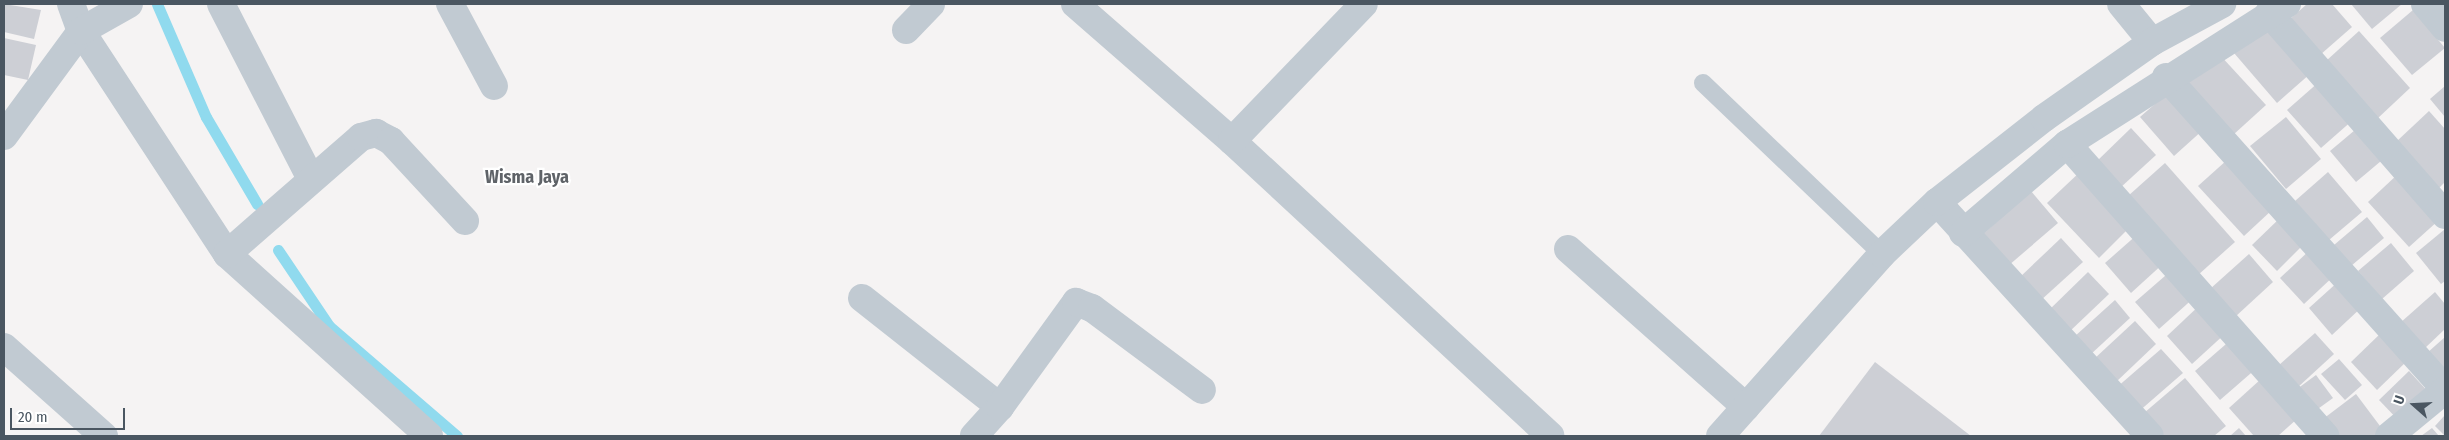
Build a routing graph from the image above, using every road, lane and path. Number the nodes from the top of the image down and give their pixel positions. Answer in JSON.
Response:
{"nodes":[{"id":1,"x":71,"y":4,"type":"edge"},
{"id":2,"x":221,"y":4,"type":"edge"},
{"id":3,"x":930,"y":4,"type":"edge"},
{"id":4,"x":1075,"y":4,"type":"edge"},
{"id":5,"x":1364,"y":4,"type":"edge"},
{"id":6,"x":2121,"y":4,"type":"edge"},
{"id":7,"x":2222,"y":4,"type":"edge"},
{"id":8,"x":2425,"y":4,"type":"edge"},
{"id":9,"x":124,"y":6,"type":"edge"},
{"id":10,"x":461,"y":9,"type":"edge"},
{"id":11,"x":2278,"y":9,"type":"edge"},
{"id":12,"x":2445,"y":28,"type":"edge"},
{"id":13,"x":906,"y":30,"type":"dead end"},
{"id":14,"x":81,"y":31,"type":"junction"},
{"id":15,"x":2152,"y":42,"type":"junction"},
{"id":16,"x":2166,"y":77,"type":"junction"},
{"id":17,"x":1703,"y":82,"type":"dead end"},
{"id":18,"x":494,"y":86,"type":"dead end"},
{"id":19,"x":4,"y":136,"type":"edge"},
{"id":20,"x":1232,"y":141,"type":"junction"},
{"id":21,"x":2068,"y":144,"type":"junction"},
{"id":22,"x":311,"y":179,"type":"junction"},
{"id":23,"x":1937,"y":202,"type":"junction"},
{"id":24,"x":2445,"y":215,"type":"edge"},
{"id":25,"x":465,"y":221,"type":"dead end"},
{"id":26,"x":1963,"y":234,"type":"junction"},
{"id":27,"x":1568,"y":249,"type":"dead end"},
{"id":28,"x":227,"y":254,"type":"junction"},
{"id":29,"x":1882,"y":254,"type":"junction"},
{"id":30,"x":862,"y":298,"type":"dead end"},
{"id":31,"x":4,"y":347,"type":"edge"},
{"id":32,"x":1202,"y":390,"type":"dead end"},
{"id":33,"x":2445,"y":390,"type":"edge"},
{"id":34,"x":1000,"y":407,"type":"junction"},
{"id":35,"x":1746,"y":407,"type":"junction"},
{"id":36,"x":104,"y":436,"type":"edge"},
{"id":37,"x":429,"y":436,"type":"edge"},
{"id":38,"x":974,"y":436,"type":"edge"},
{"id":39,"x":1551,"y":436,"type":"edge"},
{"id":40,"x":1720,"y":436,"type":"edge"},
{"id":41,"x":2150,"y":436,"type":"edge"},
{"id":42,"x":2326,"y":436,"type":"edge"},
{"id":43,"x":2388,"y":436,"type":"edge"}],
"edges":[{"from":1,"to":14,"type":"street"},
{"from":2,"to":22,"type":"street"},
{"from":3,"to":13,"type":"street"},
{"from":4,"to":20,"type":"street"},
{"from":5,"to":20,"type":"street"},
{"from":6,"to":15,"type":"street"},
{"from":7,"to":15,"type":"street"},
{"from":8,"to":12,"type":"street"},
{"from":9,"to":14,"type":"street"},
{"from":10,"to":18,"type":"street"},
{"from":11,"to":16,"type":"street"},
{"from":11,"to":24,"type":"street"},
{"from":14,"to":19,"type":"street"},
{"from":14,"to":28,"type":"street"},
{"from":15,"to":23,"type":"street"},
{"from":16,"to":21,"type":"street"},
{"from":16,"to":33,"type":"street"},
{"from":17,"to":29,"type":"lane"},
{"from":20,"to":39,"type":"street"},
{"from":21,"to":26,"type":"street"},
{"from":21,"to":42,"type":"street"},
{"from":22,"to":25,"type":"street"},
{"from":22,"to":28,"type":"street"},
{"from":23,"to":26,"type":"street"},
{"from":23,"to":29,"type":"street"},
{"from":26,"to":41,"type":"street"},
{"from":27,"to":35,"type":"street"},
{"from":28,"to":37,"type":"street"},
{"from":29,"to":35,"type":"street"},
{"from":30,"to":34,"type":"street"},
{"from":31,"to":36,"type":"street"},
{"from":32,"to":34,"type":"street"},
{"from":33,"to":43,"type":"street"},
{"from":34,"to":38,"type":"street"},
{"from":35,"to":40,"type":"street"}]}
